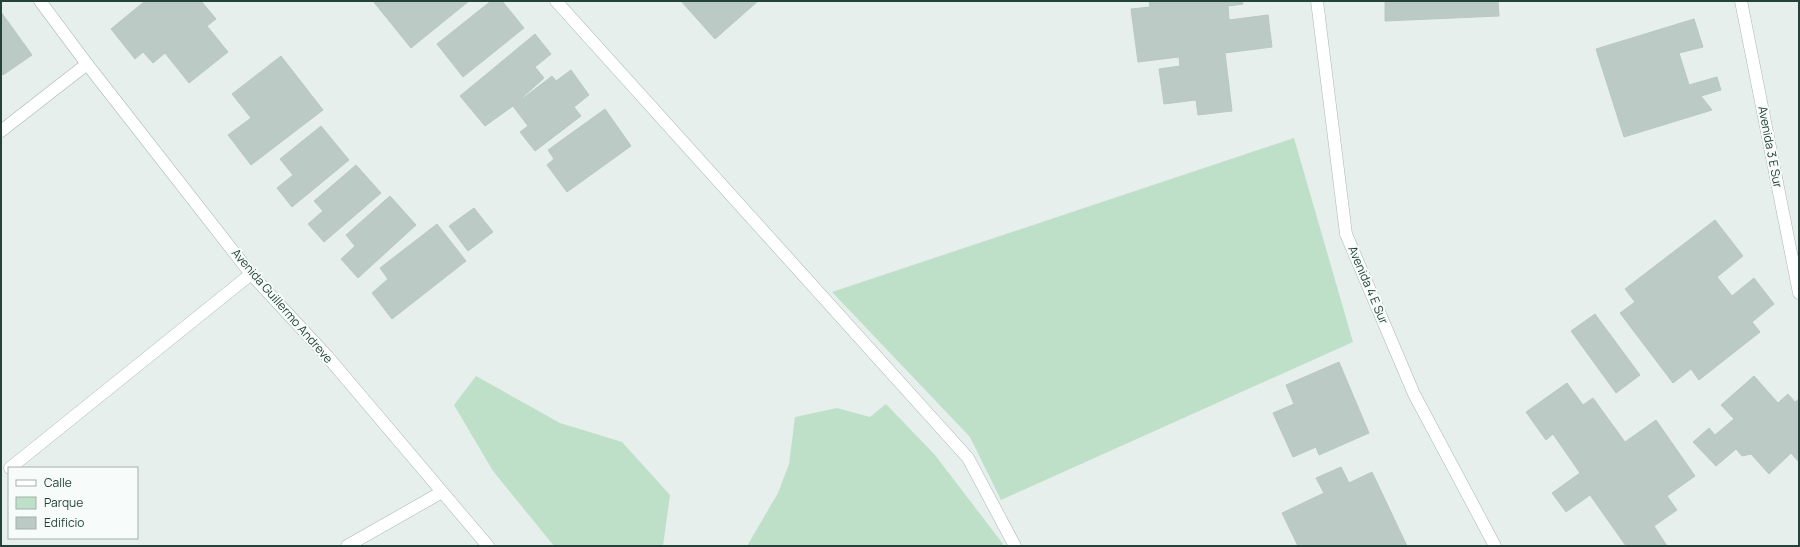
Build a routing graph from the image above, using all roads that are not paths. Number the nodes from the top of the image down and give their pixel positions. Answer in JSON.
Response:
{"nodes":[{"id":1,"x":40,"y":1,"type":"edge"},
{"id":2,"x":556,"y":1,"type":"edge"},
{"id":3,"x":1317,"y":1,"type":"edge"},
{"id":4,"x":1741,"y":1,"type":"edge"},
{"id":5,"x":87,"y":64,"type":"junction"},
{"id":6,"x":1,"y":131,"type":"edge"},
{"id":7,"x":251,"y":274,"type":"junction"},
{"id":8,"x":1799,"y":293,"type":"edge"},
{"id":9,"x":11,"y":467,"type":"edge"},
{"id":10,"x":442,"y":492,"type":"junction"},
{"id":11,"x":346,"y":546,"type":"edge"},
{"id":12,"x":488,"y":546,"type":"edge"},
{"id":13,"x":1015,"y":546,"type":"edge"},
{"id":14,"x":1495,"y":546,"type":"edge"}],
"edges":[{"from":1,"to":5,"type":"street","name":"Avenida Guillermo Andreve"},
{"from":2,"to":13,"type":"street"},
{"from":3,"to":14,"type":"street","name":"Avenida 4 E Sur"},
{"from":4,"to":8,"type":"street","name":"Avenida 3 E Sur"},
{"from":5,"to":6,"type":"street"},
{"from":5,"to":7,"type":"street","name":"Avenida Guillermo Andreve"},
{"from":7,"to":9,"type":"street"},
{"from":7,"to":10,"type":"street","name":"Avenida Guillermo Andreve"},
{"from":10,"to":11,"type":"street"},
{"from":10,"to":12,"type":"street","name":"Avenida Guillermo Andreve"}]}
